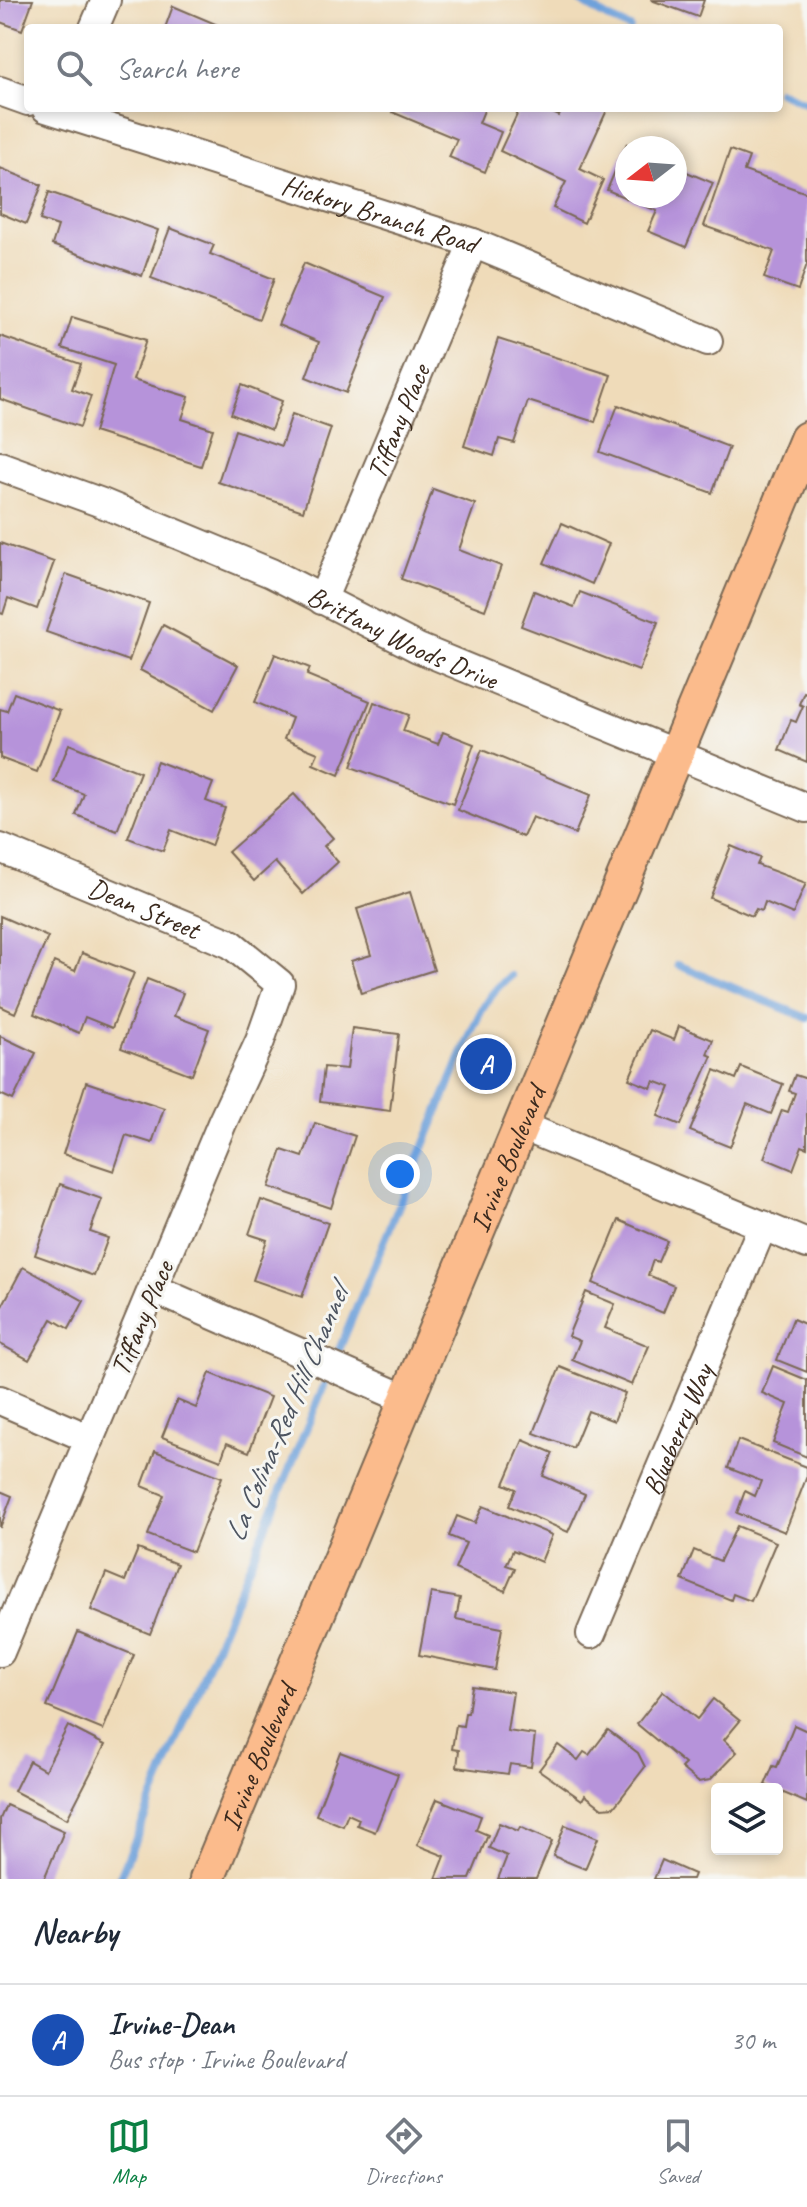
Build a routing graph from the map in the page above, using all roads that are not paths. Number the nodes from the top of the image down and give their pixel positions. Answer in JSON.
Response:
{"nodes":[{"id":1,"x":106,"y":0,"type":"edge"},
{"id":2,"x":96,"y":24,"type":"edge"},
{"id":3,"x":0,"y":91,"type":"edge"},
{"id":4,"x":24,"y":100,"type":"edge"},
{"id":5,"x":61,"y":112,"type":"edge"},
{"id":6,"x":473,"y":243,"type":"junction"},
{"id":7,"x":708,"y":341,"type":"dead end"},
{"id":8,"x":807,"y":439,"type":"edge"},
{"id":9,"x":0,"y":466,"type":"edge"},
{"id":10,"x":322,"y":600,"type":"junction"},
{"id":11,"x":678,"y":755,"type":"junction"},
{"id":12,"x":807,"y":808,"type":"edge"},
{"id":13,"x":0,"y":848,"type":"edge"},
{"id":14,"x":280,"y":984,"type":"joint"},
{"id":15,"x":522,"y":1126,"type":"junction"},
{"id":16,"x":763,"y":1225,"type":"junction"},
{"id":17,"x":807,"y":1244,"type":"edge"},
{"id":18,"x":154,"y":1289,"type":"junction"},
{"id":19,"x":0,"y":1400,"type":"edge"},
{"id":20,"x":408,"y":1400,"type":"junction"},
{"id":21,"x":90,"y":1439,"type":"junction"},
{"id":22,"x":591,"y":1634,"type":"dead end"},
{"id":23,"x":0,"y":1652,"type":"edge"},
{"id":24,"x":207,"y":1879,"type":"edge"}],
"edges":[{"from":1,"to":2,"type":"street"},
{"from":3,"to":4,"type":"street"},
{"from":5,"to":6,"type":"street","name":"Hickory Branch Road"},
{"from":6,"to":7,"type":"street","name":"Hickory Branch Road"},
{"from":6,"to":10,"type":"street","name":"Tiffany Place"},
{"from":8,"to":11,"type":"main road","name":"Irvine Boulevard"},
{"from":9,"to":10,"type":"street","name":"Brittany Woods Drive"},
{"from":10,"to":11,"type":"street","name":"Brittany Woods Drive"},
{"from":11,"to":12,"type":"street","name":"Brittany Woods Drive"},
{"from":11,"to":15,"type":"main road","name":"Irvine Boulevard"},
{"from":13,"to":14,"type":"street","name":"Dean Street"},
{"from":14,"to":18,"type":"street","name":"Tiffany Place"},
{"from":15,"to":16,"type":"street"},
{"from":15,"to":20,"type":"main road","name":"Irvine Boulevard"},
{"from":16,"to":17,"type":"street"},
{"from":16,"to":22,"type":"street","name":"Blueberry Way"},
{"from":18,"to":20,"type":"street"},
{"from":18,"to":21,"type":"street","name":"Tiffany Place"},
{"from":19,"to":21,"type":"street"},
{"from":20,"to":24,"type":"main road","name":"Irvine Boulevard"},
{"from":21,"to":23,"type":"street","name":"Tiffany Place"}]}
